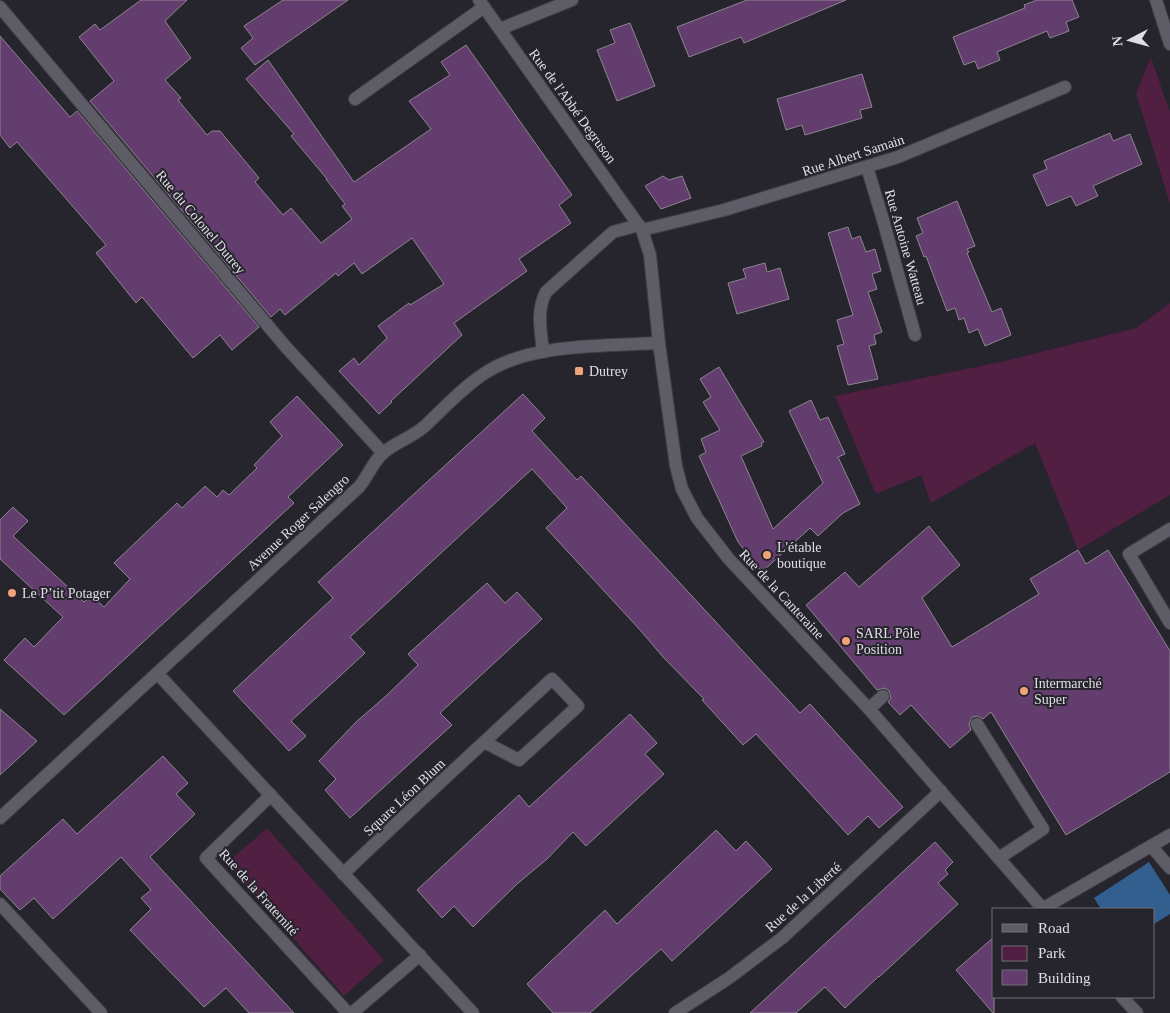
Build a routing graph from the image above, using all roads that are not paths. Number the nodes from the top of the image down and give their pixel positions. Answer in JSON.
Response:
{"nodes":[{"id":1,"x":572,"y":0,"type":"edge"},
{"id":2,"x":1156,"y":0,"type":"edge"},
{"id":3,"x":481,"y":3,"type":"edge"},
{"id":4,"x":0,"y":7,"type":"edge"},
{"id":5,"x":500,"y":29,"type":"junction"},
{"id":6,"x":1170,"y":44,"type":"edge"},
{"id":7,"x":1065,"y":87,"type":"dead end"},
{"id":8,"x":355,"y":99,"type":"dead end"},
{"id":9,"x":867,"y":168,"type":"junction"},
{"id":10,"x":641,"y":227,"type":"junction"},
{"id":11,"x":915,"y":334,"type":"dead end"},
{"id":12,"x":659,"y":343,"type":"junction"},
{"id":13,"x":543,"y":352,"type":"junction"},
{"id":14,"x":383,"y":453,"type":"junction"},
{"id":15,"x":1170,"y":529,"type":"edge"},
{"id":16,"x":1170,"y":623,"type":"edge"},
{"id":17,"x":157,"y":672,"type":"junction"},
{"id":18,"x":883,"y":696,"type":"dead end"},
{"id":19,"x":869,"y":709,"type":"junction"},
{"id":20,"x":977,"y":724,"type":"dead end"},
{"id":21,"x":484,"y":742,"type":"junction"},
{"id":22,"x":941,"y":791,"type":"junction"},
{"id":23,"x":271,"y":795,"type":"junction"},
{"id":24,"x":0,"y":818,"type":"edge"},
{"id":25,"x":1170,"y":834,"type":"edge"},
{"id":26,"x":1151,"y":846,"type":"junction"},
{"id":27,"x":999,"y":858,"type":"junction"},
{"id":28,"x":1170,"y":868,"type":"edge"},
{"id":29,"x":343,"y":874,"type":"junction"},
{"id":30,"x":0,"y":904,"type":"edge"},
{"id":31,"x":1042,"y":908,"type":"edge"},
{"id":32,"x":1045,"y":908,"type":"edge"},
{"id":33,"x":420,"y":956,"type":"junction"},
{"id":34,"x":1123,"y":998,"type":"edge"},
{"id":35,"x":101,"y":1013,"type":"edge"},
{"id":36,"x":350,"y":1013,"type":"edge"},
{"id":37,"x":473,"y":1013,"type":"edge"},
{"id":38,"x":675,"y":1013,"type":"edge"},
{"id":39,"x":1137,"y":1013,"type":"edge"}],
"edges":[{"from":1,"to":5,"type":"street"},
{"from":2,"to":6,"type":"street"},
{"from":3,"to":5,"type":"street","name":"Rue de l'Abbé Degruson"},
{"from":3,"to":8,"type":"street"},
{"from":4,"to":14,"type":"street","name":"Rue du Colonel Dutrey"},
{"from":5,"to":10,"type":"street","name":"Rue de l'Abbé Degruson"},
{"from":7,"to":9,"type":"street","name":"Rue Albert Samain"},
{"from":9,"to":10,"type":"street","name":"Rue Albert Samain"},
{"from":9,"to":11,"type":"street","name":"Rue Antoine Watteau"},
{"from":10,"to":12,"type":"street","name":"Rue de la Canteraine"},
{"from":10,"to":13,"type":"street","name":"Rue Albert Samain"},
{"from":12,"to":13,"type":"street","name":"Avenue Roger Salengro"},
{"from":12,"to":19,"type":"street","name":"Rue de la Canteraine"},
{"from":13,"to":14,"type":"street","name":"Avenue Roger Salengro"},
{"from":14,"to":17,"type":"street","name":"Avenue Roger Salengro"},
{"from":15,"to":16,"type":"street"},
{"from":17,"to":23,"type":"street"},
{"from":17,"to":24,"type":"street","name":"Avenue Roger Salengro"},
{"from":18,"to":19,"type":"street"},
{"from":19,"to":22,"type":"street","name":"Rue de la Canteraine"},
{"from":20,"to":27,"type":"street"},
{"from":21,"to":21,"type":"street","name":"Square Léon Blum"},
{"from":21,"to":29,"type":"street","name":"Square Léon Blum"},
{"from":22,"to":27,"type":"street","name":"Rue de la Canteraine"},
{"from":22,"to":38,"type":"street","name":"Rue de la Liberté"},
{"from":23,"to":29,"type":"street"},
{"from":23,"to":36,"type":"street","name":"Rue de la Fraternité"},
{"from":25,"to":26,"type":"street"},
{"from":26,"to":28,"type":"street"},
{"from":26,"to":32,"type":"street"},
{"from":27,"to":31,"type":"street","name":"Rue de la Canteraine"},
{"from":29,"to":33,"type":"street"},
{"from":30,"to":35,"type":"street"},
{"from":33,"to":36,"type":"street","name":"Rue de la Fraternité"},
{"from":33,"to":37,"type":"street"},
{"from":34,"to":39,"type":"street"}]}
